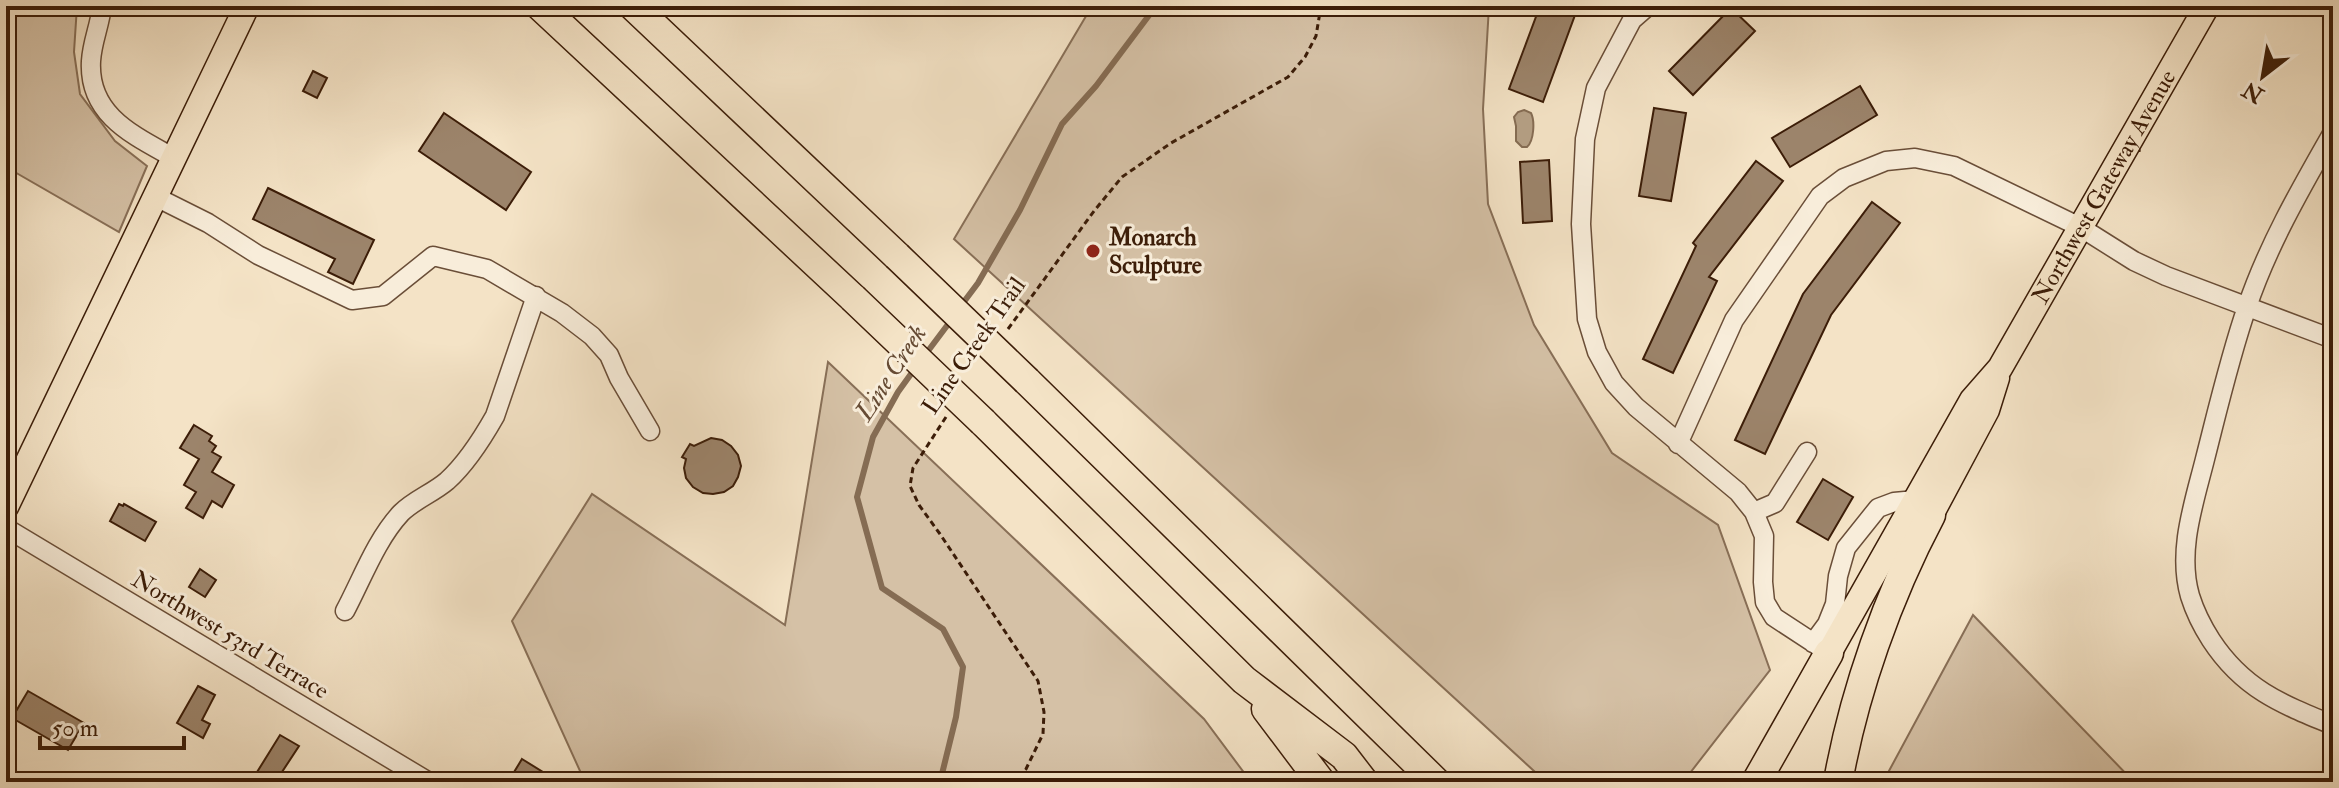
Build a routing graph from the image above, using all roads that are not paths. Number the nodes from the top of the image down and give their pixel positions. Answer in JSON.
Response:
{"nodes":[{"id":1,"x":102,"y":6,"type":"edge"},
{"id":2,"x":247,"y":6,"type":"edge"},
{"id":3,"x":540,"y":6,"type":"edge"},
{"id":4,"x":633,"y":6,"type":"edge"},
{"id":5,"x":1648,"y":6,"type":"edge"},
{"id":6,"x":2207,"y":6,"type":"edge"},
{"id":7,"x":1626,"y":13,"type":"edge"},
{"id":8,"x":2333,"y":132,"type":"edge"},
{"id":9,"x":174,"y":158,"type":"junction"},
{"id":10,"x":156,"y":197,"type":"junction"},
{"id":11,"x":2080,"y":227,"type":"junction"},
{"id":12,"x":536,"y":296,"type":"junction"},
{"id":13,"x":2248,"y":307,"type":"junction"},
{"id":14,"x":2333,"y":339,"type":"edge"},
{"id":15,"x":650,"y":431,"type":"dead end"},
{"id":16,"x":1678,"y":444,"type":"junction"},
{"id":17,"x":1807,"y":452,"type":"dead end"},
{"id":18,"x":6,"y":507,"type":"edge"},
{"id":19,"x":1923,"y":507,"type":"junction"},
{"id":20,"x":1754,"y":512,"type":"junction"},
{"id":21,"x":6,"y":528,"type":"edge"},
{"id":22,"x":345,"y":611,"type":"dead end"},
{"id":23,"x":1821,"y":648,"type":"junction"},
{"id":24,"x":1244,"y":680,"type":"junction"},
{"id":25,"x":2333,"y":725,"type":"edge"},
{"id":26,"x":429,"y":782,"type":"edge"},
{"id":27,"x":1321,"y":782,"type":"edge"},
{"id":28,"x":1364,"y":782,"type":"edge"},
{"id":29,"x":1436,"y":782,"type":"edge"},
{"id":30,"x":1756,"y":782,"type":"edge"},
{"id":31,"x":1838,"y":782,"type":"edge"}],
"edges":[{"from":1,"to":9,"type":"street"},
{"from":2,"to":9,"type":"main road"},
{"from":3,"to":24,"type":"highway","bridge":true},
{"from":4,"to":29,"type":"highway","bridge":true},
{"from":5,"to":7,"type":"street"},
{"from":6,"to":11,"type":"main road","name":"Northwest Gateway Avenue"},
{"from":7,"to":16,"type":"street"},
{"from":8,"to":13,"type":"street"},
{"from":9,"to":10,"type":"main road"},
{"from":10,"to":12,"type":"street"},
{"from":10,"to":18,"type":"main road"},
{"from":11,"to":13,"type":"street"},
{"from":11,"to":16,"type":"street"},
{"from":11,"to":19,"type":"main road","name":"Northwest Gateway Avenue"},
{"from":12,"to":15,"type":"street"},
{"from":12,"to":22,"type":"street"},
{"from":13,"to":14,"type":"street"},
{"from":13,"to":25,"type":"street"},
{"from":16,"to":20,"type":"street"},
{"from":17,"to":20,"type":"street"},
{"from":19,"to":23,"type":"main road","name":"Northwest Gateway Avenue"},
{"from":19,"to":23,"type":"street"},
{"from":19,"to":31,"type":"highway"},
{"from":20,"to":23,"type":"street"},
{"from":21,"to":26,"type":"street","name":"Northwest 53rd Terrace"},
{"from":23,"to":30,"type":"highway"},
{"from":24,"to":27,"type":"highway"},
{"from":24,"to":28,"type":"highway"}]}
